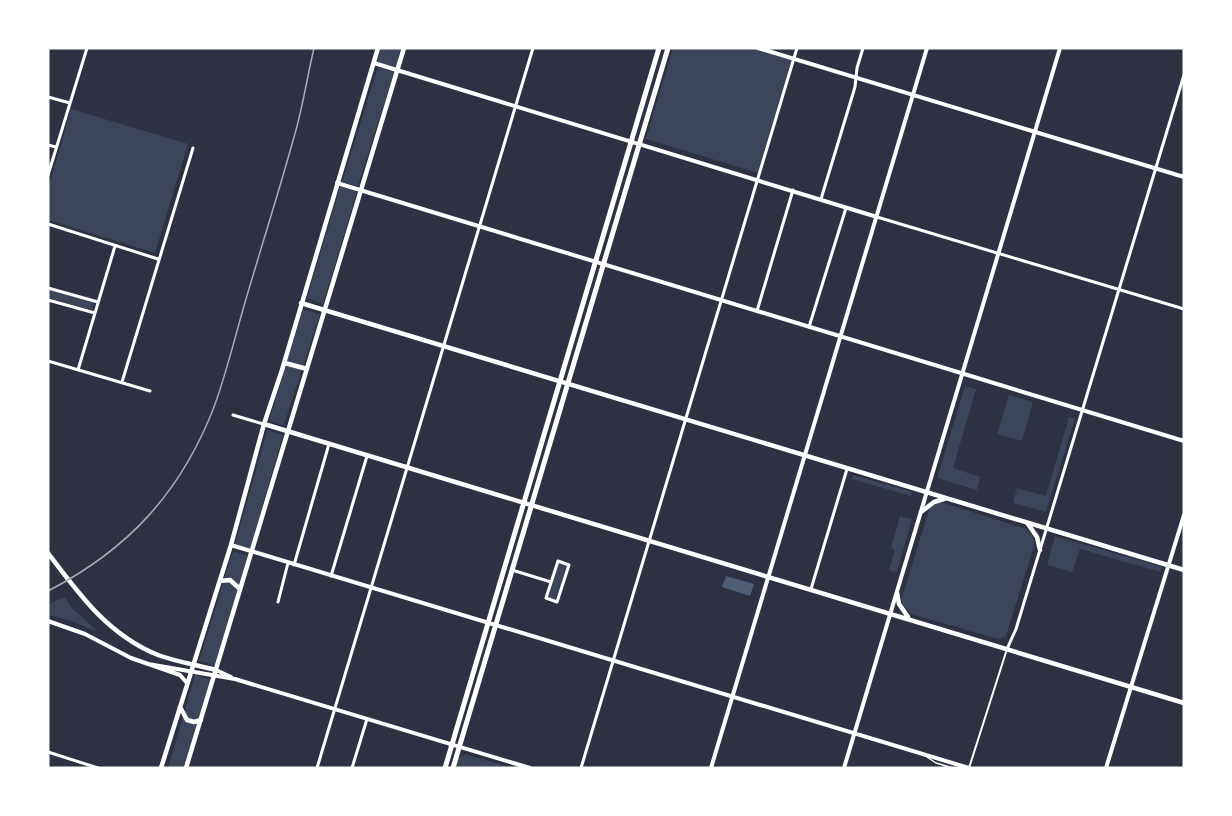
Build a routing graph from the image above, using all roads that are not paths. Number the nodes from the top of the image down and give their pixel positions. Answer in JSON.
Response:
{"nodes":[{"id":1,"x":87,"y":48,"type":"edge"},
{"id":2,"x":378,"y":48,"type":"edge"},
{"id":3,"x":404,"y":48,"type":"edge"},
{"id":4,"x":533,"y":48,"type":"edge"},
{"id":5,"x":659,"y":48,"type":"edge"},
{"id":6,"x":668,"y":48,"type":"edge"},
{"id":7,"x":758,"y":48,"type":"edge"},
{"id":8,"x":797,"y":48,"type":"edge"},
{"id":9,"x":863,"y":48,"type":"edge"},
{"id":10,"x":927,"y":48,"type":"edge"},
{"id":11,"x":1060,"y":48,"type":"edge"},
{"id":12,"x":794,"y":59,"type":"junction"},
{"id":13,"x":374,"y":63,"type":"junction"},
{"id":14,"x":397,"y":70,"type":"junction"},
{"id":15,"x":1184,"y":75,"type":"edge"},
{"id":16,"x":856,"y":78,"type":"junction"},
{"id":17,"x":913,"y":95,"type":"junction"},
{"id":18,"x":48,"y":97,"type":"edge"},
{"id":19,"x":70,"y":103,"type":"junction"},
{"id":20,"x":516,"y":106,"type":"junction"},
{"id":21,"x":1035,"y":131,"type":"junction"},
{"id":22,"x":632,"y":141,"type":"junction"},
{"id":23,"x":640,"y":144,"type":"junction"},
{"id":24,"x":48,"y":145,"type":"edge"},
{"id":25,"x":56,"y":147,"type":"junction"},
{"id":26,"x":193,"y":148,"type":"dead end"},
{"id":27,"x":1156,"y":168,"type":"junction"},
{"id":28,"x":48,"y":175,"type":"edge"},
{"id":29,"x":1184,"y":177,"type":"edge"},
{"id":30,"x":758,"y":180,"type":"junction"},
{"id":31,"x":337,"y":183,"type":"junction"},
{"id":32,"x":361,"y":190,"type":"junction"},
{"id":33,"x":793,"y":190,"type":"junction"},
{"id":34,"x":821,"y":199,"type":"junction"},
{"id":35,"x":846,"y":207,"type":"junction"},
{"id":36,"x":877,"y":217,"type":"junction"},
{"id":37,"x":48,"y":224,"type":"edge"},
{"id":38,"x":480,"y":226,"type":"junction"},
{"id":39,"x":115,"y":246,"type":"junction"},
{"id":40,"x":999,"y":254,"type":"junction"},
{"id":41,"x":159,"y":259,"type":"junction"},
{"id":42,"x":596,"y":262,"type":"junction"},
{"id":43,"x":605,"y":265,"type":"junction"},
{"id":44,"x":48,"y":288,"type":"edge"},
{"id":45,"x":1119,"y":290,"type":"junction"},
{"id":46,"x":48,"y":300,"type":"edge"},
{"id":47,"x":722,"y":300,"type":"junction"},
{"id":48,"x":98,"y":302,"type":"junction"},
{"id":49,"x":301,"y":303,"type":"junction"},
{"id":50,"x":1184,"y":309,"type":"edge"},
{"id":51,"x":324,"y":311,"type":"junction"},
{"id":52,"x":758,"y":311,"type":"junction"},
{"id":53,"x":95,"y":314,"type":"junction"},
{"id":54,"x":809,"y":327,"type":"junction"},
{"id":55,"x":840,"y":336,"type":"junction"},
{"id":56,"x":444,"y":347,"type":"junction"},
{"id":57,"x":48,"y":361,"type":"edge"},
{"id":58,"x":285,"y":363,"type":"junction"},
{"id":59,"x":306,"y":369,"type":"junction"},
{"id":60,"x":78,"y":370,"type":"junction"},
{"id":61,"x":963,"y":374,"type":"junction"},
{"id":62,"x":122,"y":382,"type":"junction"},
{"id":63,"x":560,"y":382,"type":"junction"},
{"id":64,"x":569,"y":385,"type":"junction"},
{"id":65,"x":150,"y":391,"type":"dead end"},
{"id":66,"x":1083,"y":410,"type":"junction"},
{"id":67,"x":233,"y":415,"type":"dead end"},
{"id":68,"x":686,"y":420,"type":"junction"},
{"id":69,"x":264,"y":424,"type":"junction"},
{"id":70,"x":288,"y":432,"type":"junction"},
{"id":71,"x":1184,"y":441,"type":"edge"},
{"id":72,"x":329,"y":444,"type":"junction"},
{"id":73,"x":367,"y":456,"type":"junction"},
{"id":74,"x":804,"y":456,"type":"junction"},
{"id":75,"x":408,"y":468,"type":"junction"},
{"id":76,"x":847,"y":468,"type":"junction"},
{"id":77,"x":927,"y":493,"type":"junction"},
{"id":78,"x":948,"y":499,"type":"junction"},
{"id":79,"x":524,"y":503,"type":"junction"},
{"id":80,"x":532,"y":505,"type":"junction"},
{"id":81,"x":921,"y":512,"type":"junction"},
{"id":82,"x":1184,"y":515,"type":"edge"},
{"id":83,"x":1026,"y":522,"type":"junction"},
{"id":84,"x":1047,"y":528,"type":"junction"},
{"id":85,"x":650,"y":541,"type":"junction"},
{"id":86,"x":231,"y":545,"type":"junction"},
{"id":87,"x":1040,"y":550,"type":"junction"},
{"id":88,"x":252,"y":552,"type":"junction"},
{"id":89,"x":48,"y":553,"type":"edge"},
{"id":90,"x":288,"y":563,"type":"junction"},
{"id":91,"x":294,"y":565,"type":"junction"},
{"id":92,"x":1168,"y":566,"type":"junction"},
{"id":93,"x":512,"y":570,"type":"junction"},
{"id":94,"x":1184,"y":570,"type":"edge"},
{"id":95,"x":332,"y":576,"type":"junction"},
{"id":96,"x":768,"y":576,"type":"junction"},
{"id":97,"x":220,"y":581,"type":"junction"},
{"id":98,"x":551,"y":582,"type":"junction"},
{"id":99,"x":371,"y":588,"type":"junction"},
{"id":100,"x":240,"y":589,"type":"junction"},
{"id":101,"x":811,"y":589,"type":"junction"},
{"id":102,"x":897,"y":593,"type":"junction"},
{"id":103,"x":278,"y":602,"type":"dead end"},
{"id":104,"x":891,"y":613,"type":"junction"},
{"id":105,"x":910,"y":619,"type":"junction"},
{"id":106,"x":48,"y":621,"type":"edge"},
{"id":107,"x":488,"y":623,"type":"junction"},
{"id":108,"x":496,"y":625,"type":"junction"},
{"id":109,"x":1007,"y":649,"type":"junction"},
{"id":110,"x":614,"y":661,"type":"junction"},
{"id":111,"x":148,"y":664,"type":"junction"},
{"id":112,"x":194,"y":665,"type":"junction"},
{"id":113,"x":216,"y":670,"type":"junction"},
{"id":114,"x":190,"y":673,"type":"junction"},
{"id":115,"x":214,"y":677,"type":"junction"},
{"id":116,"x":234,"y":679,"type":"junction"},
{"id":117,"x":187,"y":683,"type":"junction"},
{"id":118,"x":1131,"y":687,"type":"junction"},
{"id":119,"x":732,"y":697,"type":"junction"},
{"id":120,"x":1184,"y":703,"type":"edge"},
{"id":121,"x":180,"y":707,"type":"junction"},
{"id":122,"x":335,"y":709,"type":"junction"},
{"id":123,"x":367,"y":719,"type":"junction"},
{"id":124,"x":201,"y":720,"type":"junction"},
{"id":125,"x":854,"y":734,"type":"junction"},
{"id":126,"x":453,"y":744,"type":"junction"},
{"id":127,"x":460,"y":747,"type":"junction"},
{"id":128,"x":48,"y":752,"type":"edge"},
{"id":129,"x":925,"y":755,"type":"junction"},
{"id":130,"x":78,"y":762,"type":"junction"},
{"id":131,"x":76,"y":768,"type":"edge"},
{"id":132,"x":98,"y":768,"type":"edge"},
{"id":133,"x":161,"y":768,"type":"edge"},
{"id":134,"x":186,"y":768,"type":"edge"},
{"id":135,"x":317,"y":768,"type":"edge"},
{"id":136,"x":352,"y":768,"type":"edge"},
{"id":137,"x":445,"y":768,"type":"edge"},
{"id":138,"x":453,"y":768,"type":"edge"},
{"id":139,"x":530,"y":768,"type":"edge"},
{"id":140,"x":581,"y":768,"type":"edge"},
{"id":141,"x":711,"y":768,"type":"edge"},
{"id":142,"x":844,"y":768,"type":"edge"},
{"id":143,"x":953,"y":768,"type":"edge"},
{"id":144,"x":969,"y":768,"type":"edge"},
{"id":145,"x":1106,"y":768,"type":"edge"}],
"edges":[{"from":1,"to":19,"type":"street"},
{"from":2,"to":13,"type":"main road"},
{"from":3,"to":14,"type":"main road"},
{"from":4,"to":20,"type":"street"},
{"from":5,"to":22,"type":"main road"},
{"from":6,"to":23,"type":"main road"},
{"from":7,"to":12,"type":"street"},
{"from":8,"to":12,"type":"street"},
{"from":9,"to":16,"type":"street"},
{"from":10,"to":17,"type":"street"},
{"from":11,"to":21,"type":"street"},
{"from":12,"to":16,"type":"street"},
{"from":12,"to":30,"type":"street"},
{"from":13,"to":14,"type":"street"},
{"from":13,"to":31,"type":"main road"},
{"from":14,"to":20,"type":"street"},
{"from":14,"to":32,"type":"main road"},
{"from":15,"to":27,"type":"street"},
{"from":16,"to":17,"type":"street"},
{"from":16,"to":34,"type":"street"},
{"from":17,"to":21,"type":"street"},
{"from":17,"to":36,"type":"street"},
{"from":18,"to":19,"type":"street"},
{"from":19,"to":25,"type":"street"},
{"from":20,"to":22,"type":"street"},
{"from":20,"to":38,"type":"street"},
{"from":21,"to":27,"type":"street"},
{"from":21,"to":40,"type":"street"},
{"from":22,"to":23,"type":"street"},
{"from":22,"to":42,"type":"main road"},
{"from":23,"to":30,"type":"street"},
{"from":23,"to":43,"type":"main road"},
{"from":24,"to":25,"type":"street"},
{"from":25,"to":28,"type":"street"},
{"from":26,"to":41,"type":"street"},
{"from":27,"to":29,"type":"street"},
{"from":27,"to":45,"type":"street"},
{"from":30,"to":33,"type":"street"},
{"from":30,"to":47,"type":"street"},
{"from":31,"to":32,"type":"street"},
{"from":31,"to":49,"type":"main road"},
{"from":32,"to":38,"type":"street"},
{"from":32,"to":51,"type":"main road"},
{"from":33,"to":34,"type":"street"},
{"from":33,"to":52,"type":"street"},
{"from":34,"to":35,"type":"street"},
{"from":35,"to":36,"type":"street"},
{"from":35,"to":54,"type":"street"},
{"from":36,"to":40,"type":"street"},
{"from":36,"to":55,"type":"street"},
{"from":37,"to":39,"type":"street"},
{"from":38,"to":42,"type":"street"},
{"from":38,"to":56,"type":"street"},
{"from":39,"to":41,"type":"street"},
{"from":39,"to":48,"type":"street"},
{"from":40,"to":45,"type":"street"},
{"from":40,"to":61,"type":"street"},
{"from":41,"to":62,"type":"street"},
{"from":42,"to":43,"type":"street"},
{"from":42,"to":63,"type":"main road"},
{"from":43,"to":47,"type":"street"},
{"from":43,"to":64,"type":"main road"},
{"from":44,"to":48,"type":"street"},
{"from":45,"to":50,"type":"street"},
{"from":45,"to":66,"type":"street"},
{"from":46,"to":53,"type":"street"},
{"from":47,"to":52,"type":"street"},
{"from":47,"to":68,"type":"street"},
{"from":48,"to":53,"type":"street"},
{"from":49,"to":51,"type":"main road"},
{"from":49,"to":58,"type":"main road"},
{"from":51,"to":56,"type":"main road"},
{"from":51,"to":59,"type":"main road"},
{"from":52,"to":54,"type":"street"},
{"from":53,"to":60,"type":"street"},
{"from":54,"to":55,"type":"street"},
{"from":55,"to":61,"type":"street"},
{"from":55,"to":74,"type":"street"},
{"from":56,"to":63,"type":"main road"},
{"from":56,"to":75,"type":"street"},
{"from":57,"to":60,"type":"street"},
{"from":58,"to":59,"type":"main road"},
{"from":58,"to":69,"type":"main road"},
{"from":59,"to":70,"type":"main road"},
{"from":60,"to":62,"type":"street"},
{"from":61,"to":66,"type":"street"},
{"from":61,"to":77,"type":"street"},
{"from":62,"to":65,"type":"street"},
{"from":63,"to":64,"type":"main road"},
{"from":63,"to":79,"type":"main road"},
{"from":64,"to":68,"type":"main road"},
{"from":64,"to":80,"type":"main road"},
{"from":66,"to":71,"type":"street"},
{"from":66,"to":84,"type":"street"},
{"from":67,"to":69,"type":"street"},
{"from":68,"to":74,"type":"main road"},
{"from":68,"to":85,"type":"street"},
{"from":69,"to":70,"type":"main road"},
{"from":69,"to":86,"type":"main road"},
{"from":70,"to":72,"type":"main road"},
{"from":70,"to":88,"type":"main road"},
{"from":72,"to":73,"type":"main road"},
{"from":72,"to":91,"type":"street"},
{"from":73,"to":75,"type":"main road"},
{"from":73,"to":95,"type":"street"},
{"from":74,"to":76,"type":"main road"},
{"from":74,"to":96,"type":"street"},
{"from":75,"to":79,"type":"main road"},
{"from":75,"to":99,"type":"street"},
{"from":76,"to":77,"type":"main road"},
{"from":76,"to":101,"type":"street"},
{"from":77,"to":78,"type":"main road"},
{"from":77,"to":81,"type":"street"},
{"from":78,"to":81,"type":"main road"},
{"from":78,"to":83,"type":"main road"},
{"from":79,"to":80,"type":"main road"},
{"from":79,"to":107,"type":"main road"},
{"from":80,"to":85,"type":"main road"},
{"from":80,"to":93,"type":"main road"},
{"from":81,"to":102,"type":"street"},
{"from":82,"to":92,"type":"street"},
{"from":83,"to":84,"type":"main road"},
{"from":83,"to":87,"type":"main road"},
{"from":84,"to":87,"type":"street"},
{"from":84,"to":92,"type":"main road"},
{"from":85,"to":96,"type":"main road"},
{"from":85,"to":110,"type":"street"},
{"from":86,"to":88,"type":"street"},
{"from":86,"to":97,"type":"main road"},
{"from":87,"to":109,"type":"street"},
{"from":88,"to":90,"type":"street"},
{"from":88,"to":100,"type":"main road"},
{"from":89,"to":112,"type":"main road"},
{"from":90,"to":91,"type":"street"},
{"from":90,"to":103,"type":"street"},
{"from":91,"to":95,"type":"street"},
{"from":92,"to":94,"type":"main road"},
{"from":92,"to":118,"type":"street"},
{"from":93,"to":98,"type":"street"},
{"from":93,"to":108,"type":"main road"},
{"from":95,"to":99,"type":"street"},
{"from":96,"to":101,"type":"main road"},
{"from":96,"to":119,"type":"street"},
{"from":97,"to":100,"type":"main road"},
{"from":97,"to":112,"type":"main road"},
{"from":98,"to":98,"type":"street"},
{"from":99,"to":107,"type":"street"},
{"from":99,"to":122,"type":"street"},
{"from":100,"to":113,"type":"main road"},
{"from":101,"to":104,"type":"main road"},
{"from":102,"to":104,"type":"street"},
{"from":102,"to":105,"type":"main road"},
{"from":104,"to":105,"type":"main road"},
{"from":104,"to":125,"type":"street"},
{"from":105,"to":109,"type":"main road"},
{"from":106,"to":111,"type":"street"},
{"from":107,"to":108,"type":"street"},
{"from":107,"to":126,"type":"main road"},
{"from":108,"to":110,"type":"street"},
{"from":108,"to":127,"type":"main road"},
{"from":109,"to":118,"type":"main road"},
{"from":109,"to":144,"type":"street"},
{"from":110,"to":119,"type":"street"},
{"from":110,"to":140,"type":"street"},
{"from":111,"to":114,"type":"street"},
{"from":111,"to":117,"type":"street"},
{"from":112,"to":113,"type":"main road"},
{"from":112,"to":114,"type":"main road"},
{"from":113,"to":115,"type":"main road"},
{"from":113,"to":116,"type":"street"},
{"from":114,"to":115,"type":"street"},
{"from":114,"to":117,"type":"main road"},
{"from":115,"to":116,"type":"street"},
{"from":115,"to":124,"type":"main road"},
{"from":116,"to":122,"type":"street"},
{"from":117,"to":121,"type":"main road"},
{"from":118,"to":120,"type":"main road"},
{"from":118,"to":145,"type":"street"},
{"from":119,"to":125,"type":"street"},
{"from":119,"to":141,"type":"street"},
{"from":121,"to":124,"type":"main road"},
{"from":121,"to":133,"type":"main road"},
{"from":122,"to":123,"type":"street"},
{"from":122,"to":135,"type":"street"},
{"from":123,"to":126,"type":"street"},
{"from":123,"to":136,"type":"street"},
{"from":124,"to":134,"type":"main road"},
{"from":125,"to":129,"type":"street"},
{"from":125,"to":142,"type":"street"},
{"from":126,"to":127,"type":"street"},
{"from":126,"to":137,"type":"main road"},
{"from":127,"to":138,"type":"main road"},
{"from":127,"to":139,"type":"street"},
{"from":128,"to":130,"type":"street"},
{"from":129,"to":143,"type":"lane"},
{"from":129,"to":144,"type":"street"},
{"from":130,"to":131,"type":"street"},
{"from":130,"to":132,"type":"street"}]}
